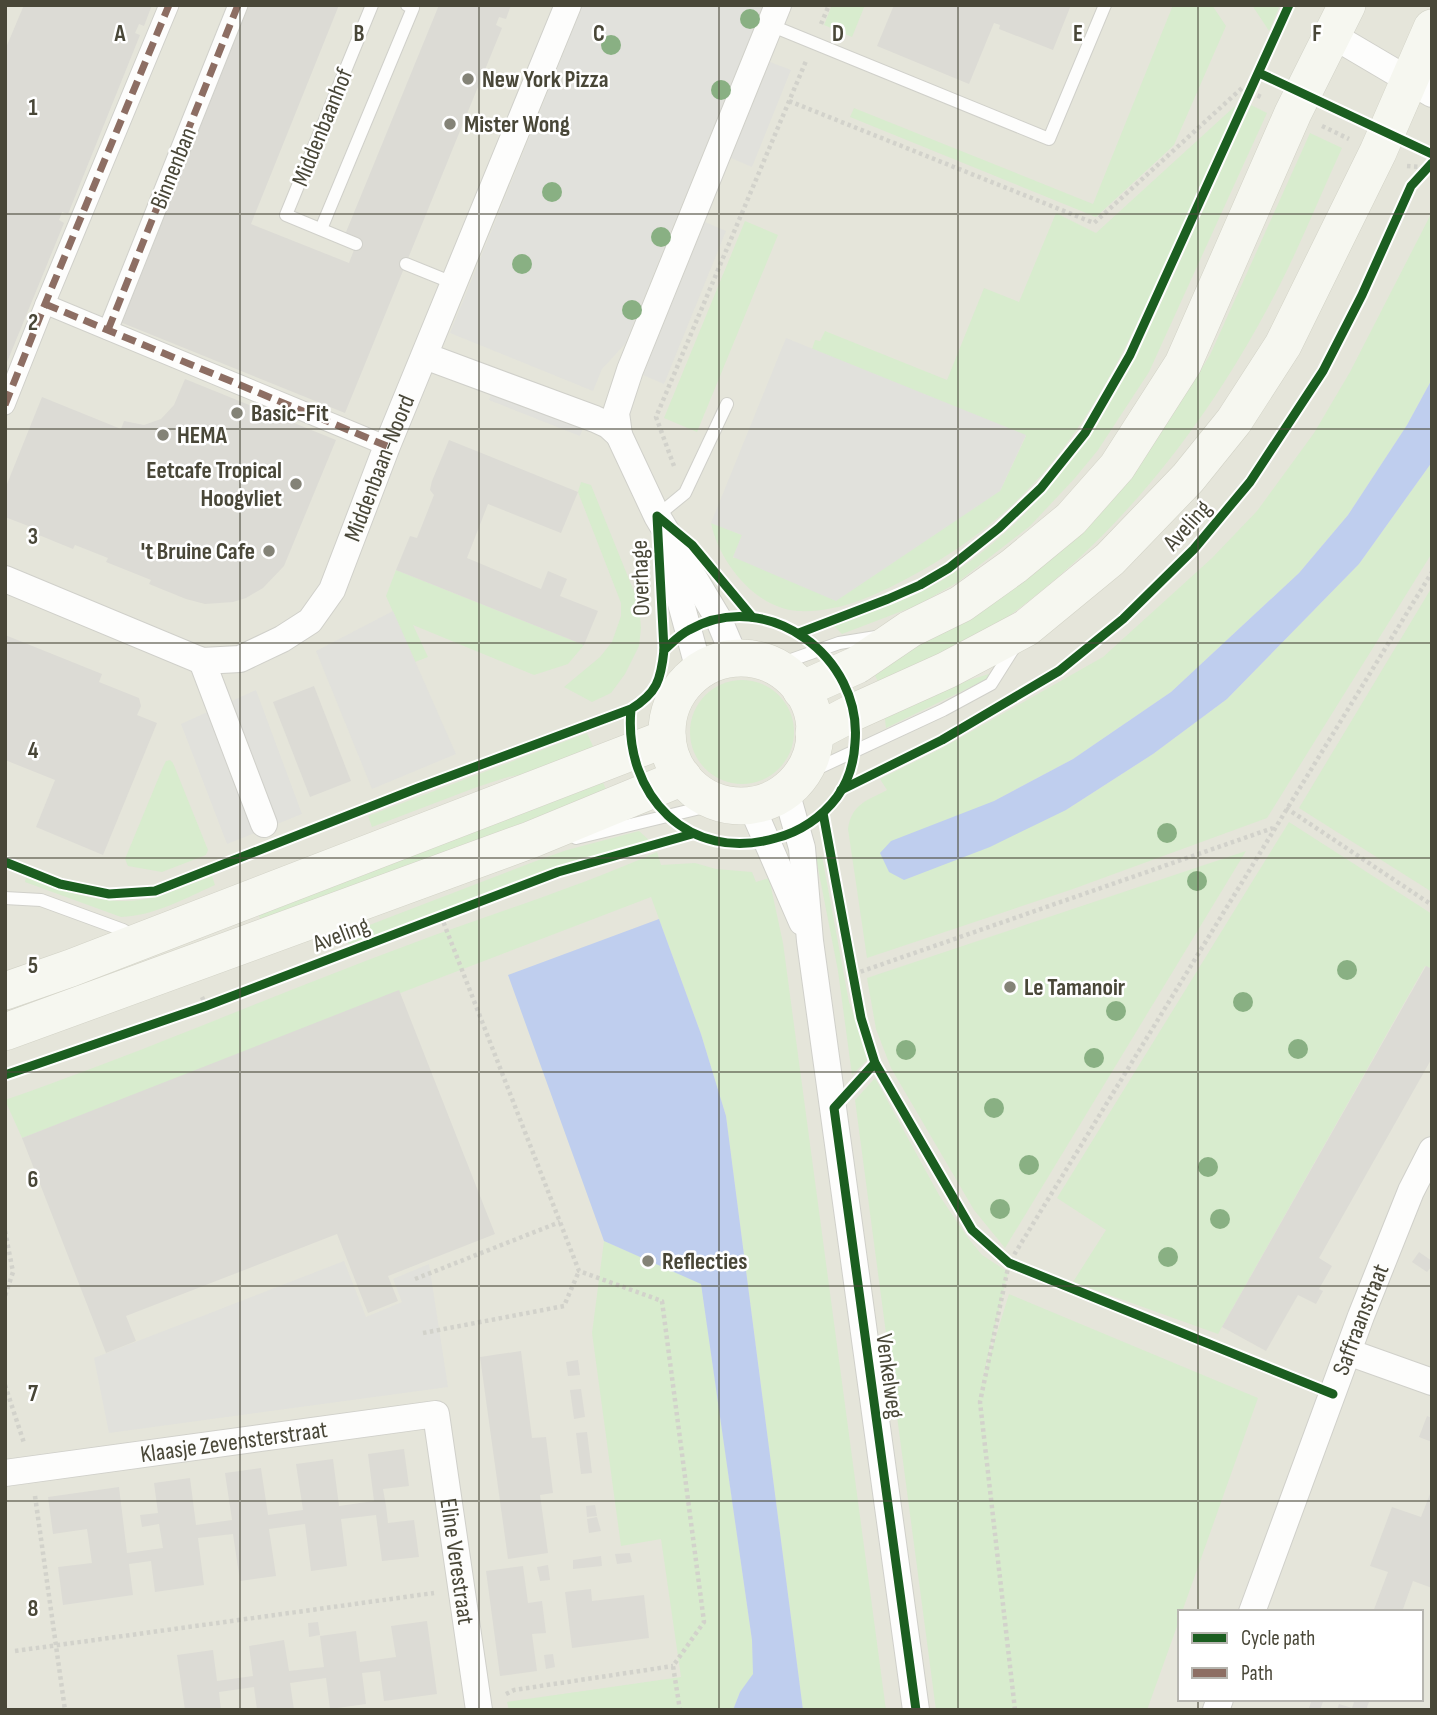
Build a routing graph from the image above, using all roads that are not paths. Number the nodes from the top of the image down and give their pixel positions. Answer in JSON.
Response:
{"nodes":[{"id":1,"x":169,"y":5,"type":"edge"},
{"id":2,"x":238,"y":5,"type":"edge"},
{"id":3,"x":372,"y":5,"type":"edge"},
{"id":4,"x":407,"y":5,"type":"edge"},
{"id":5,"x":568,"y":5,"type":"edge"},
{"id":6,"x":1105,"y":5,"type":"edge"},
{"id":7,"x":774,"y":15,"type":"edge"},
{"id":8,"x":1339,"y":20,"type":"edge"},
{"id":9,"x":1424,"y":65,"type":"edge"},
{"id":10,"x":320,"y":229,"type":"junction"},
{"id":11,"x":356,"y":244,"type":"dead end"},
{"id":12,"x":406,"y":264,"type":"dead end"},
{"id":13,"x":453,"y":283,"type":"junction"},
{"id":14,"x":45,"y":303,"type":"junction"},
{"id":15,"x":108,"y":330,"type":"junction"},
{"id":16,"x":425,"y":356,"type":"junction"},
{"id":17,"x":727,"y":404,"type":"dead end"},
{"id":18,"x":5,"y":405,"type":"edge"},
{"id":19,"x":619,"y":435,"type":"junction"},
{"id":20,"x":387,"y":446,"type":"junction"},
{"id":21,"x":657,"y":516,"type":"junction"},
{"id":22,"x":5,"y":579,"type":"edge"},
{"id":23,"x":1026,"y":628,"type":"junction"},
{"id":24,"x":735,"y":658,"type":"junction"},
{"id":25,"x":202,"y":661,"type":"junction"},
{"id":26,"x":699,"y":670,"type":"junction"},
{"id":27,"x":788,"y":678,"type":"junction"},
{"id":28,"x":814,"y":733,"type":"junction"},
{"id":29,"x":667,"y":738,"type":"junction"},
{"id":30,"x":682,"y":777,"type":"junction"},
{"id":31,"x":792,"y":784,"type":"junction"},
{"id":32,"x":736,"y":804,"type":"junction"},
{"id":33,"x":264,"y":824,"type":"dead end"},
{"id":34,"x":530,"y":840,"type":"junction"},
{"id":35,"x":5,"y":898,"type":"edge"},
{"id":36,"x":141,"y":940,"type":"junction"},
{"id":37,"x":810,"y":941,"type":"junction"},
{"id":38,"x":5,"y":990,"type":"edge"},
{"id":39,"x":5,"y":1032,"type":"edge"},
{"id":40,"x":1432,"y":1150,"type":"edge"},
{"id":41,"x":1348,"y":1352,"type":"junction"},
{"id":42,"x":1432,"y":1382,"type":"edge"},
{"id":43,"x":436,"y":1414,"type":"joint"},
{"id":44,"x":18,"y":1471,"type":"edge"},
{"id":45,"x":1253,"y":1610,"type":"edge"},
{"id":46,"x":479,"y":1709,"type":"edge"},
{"id":47,"x":916,"y":1710,"type":"edge"}],
"edges":[{"from":1,"to":14,"type":"street"},
{"from":2,"to":15,"type":"street","name":"Binnenban"},
{"from":3,"to":10,"type":"lane","name":"Middenbaanhof"},
{"from":4,"to":10,"type":"lane","name":"Middenbaanhof"},
{"from":5,"to":13,"type":"street","name":"Middenbaan-Noord"},
{"from":6,"to":7,"type":"lane"},
{"from":7,"to":19,"type":"street"},
{"from":8,"to":9,"type":"street"},
{"from":8,"to":27,"type":"main road"},
{"from":9,"to":23,"type":"main road","name":"Aveling"},
{"from":10,"to":11,"type":"lane","name":"Middenbaanhof"},
{"from":12,"to":13,"type":"lane"},
{"from":13,"to":16,"type":"street","name":"Middenbaan-Noord"},
{"from":14,"to":15,"type":"street"},
{"from":14,"to":18,"type":"street"},
{"from":15,"to":20,"type":"street"},
{"from":16,"to":19,"type":"street"},
{"from":16,"to":20,"type":"street","name":"Middenbaan-Noord"},
{"from":17,"to":21,"type":"lane"},
{"from":19,"to":21,"type":"street","name":"Overhage"},
{"from":20,"to":25,"type":"street","name":"Middenbaan-Noord"},
{"from":21,"to":24,"type":"street","name":"Overhage"},
{"from":21,"to":26,"type":"street","name":"Overhage"},
{"from":22,"to":25,"type":"street","name":"Middenbaan-Noord"},
{"from":23,"to":28,"type":"main road","name":"Aveling"},
{"from":23,"to":31,"type":"lane","name":"Aveling"},
{"from":24,"to":26,"type":"main road"},
{"from":24,"to":27,"type":"main road"},
{"from":25,"to":33,"type":"street"},
{"from":26,"to":29,"type":"main road"},
{"from":27,"to":28,"type":"main road"},
{"from":28,"to":31,"type":"main road"},
{"from":29,"to":30,"type":"main road"},
{"from":29,"to":36,"type":"main road"},
{"from":30,"to":32,"type":"main road"},
{"from":30,"to":34,"type":"main road","name":"Aveling"},
{"from":31,"to":32,"type":"main road"},
{"from":31,"to":37,"type":"street","name":"Venkelweg"},
{"from":32,"to":34,"type":"lane","name":"Aveling"},
{"from":32,"to":37,"type":"street","name":"Venkelweg"},
{"from":34,"to":39,"type":"main road","name":"Aveling"},
{"from":35,"to":36,"type":"lane"},
{"from":36,"to":38,"type":"main road"},
{"from":37,"to":47,"type":"street","name":"Venkelweg"},
{"from":40,"to":41,"type":"street","name":"Saffraanstraat"},
{"from":41,"to":42,"type":"street"},
{"from":41,"to":45,"type":"street","name":"Saffraanstraat"},
{"from":43,"to":44,"type":"street","name":"Klaasje Zevensterstraat"},
{"from":43,"to":46,"type":"street","name":"Eline Verestraat"}]}
